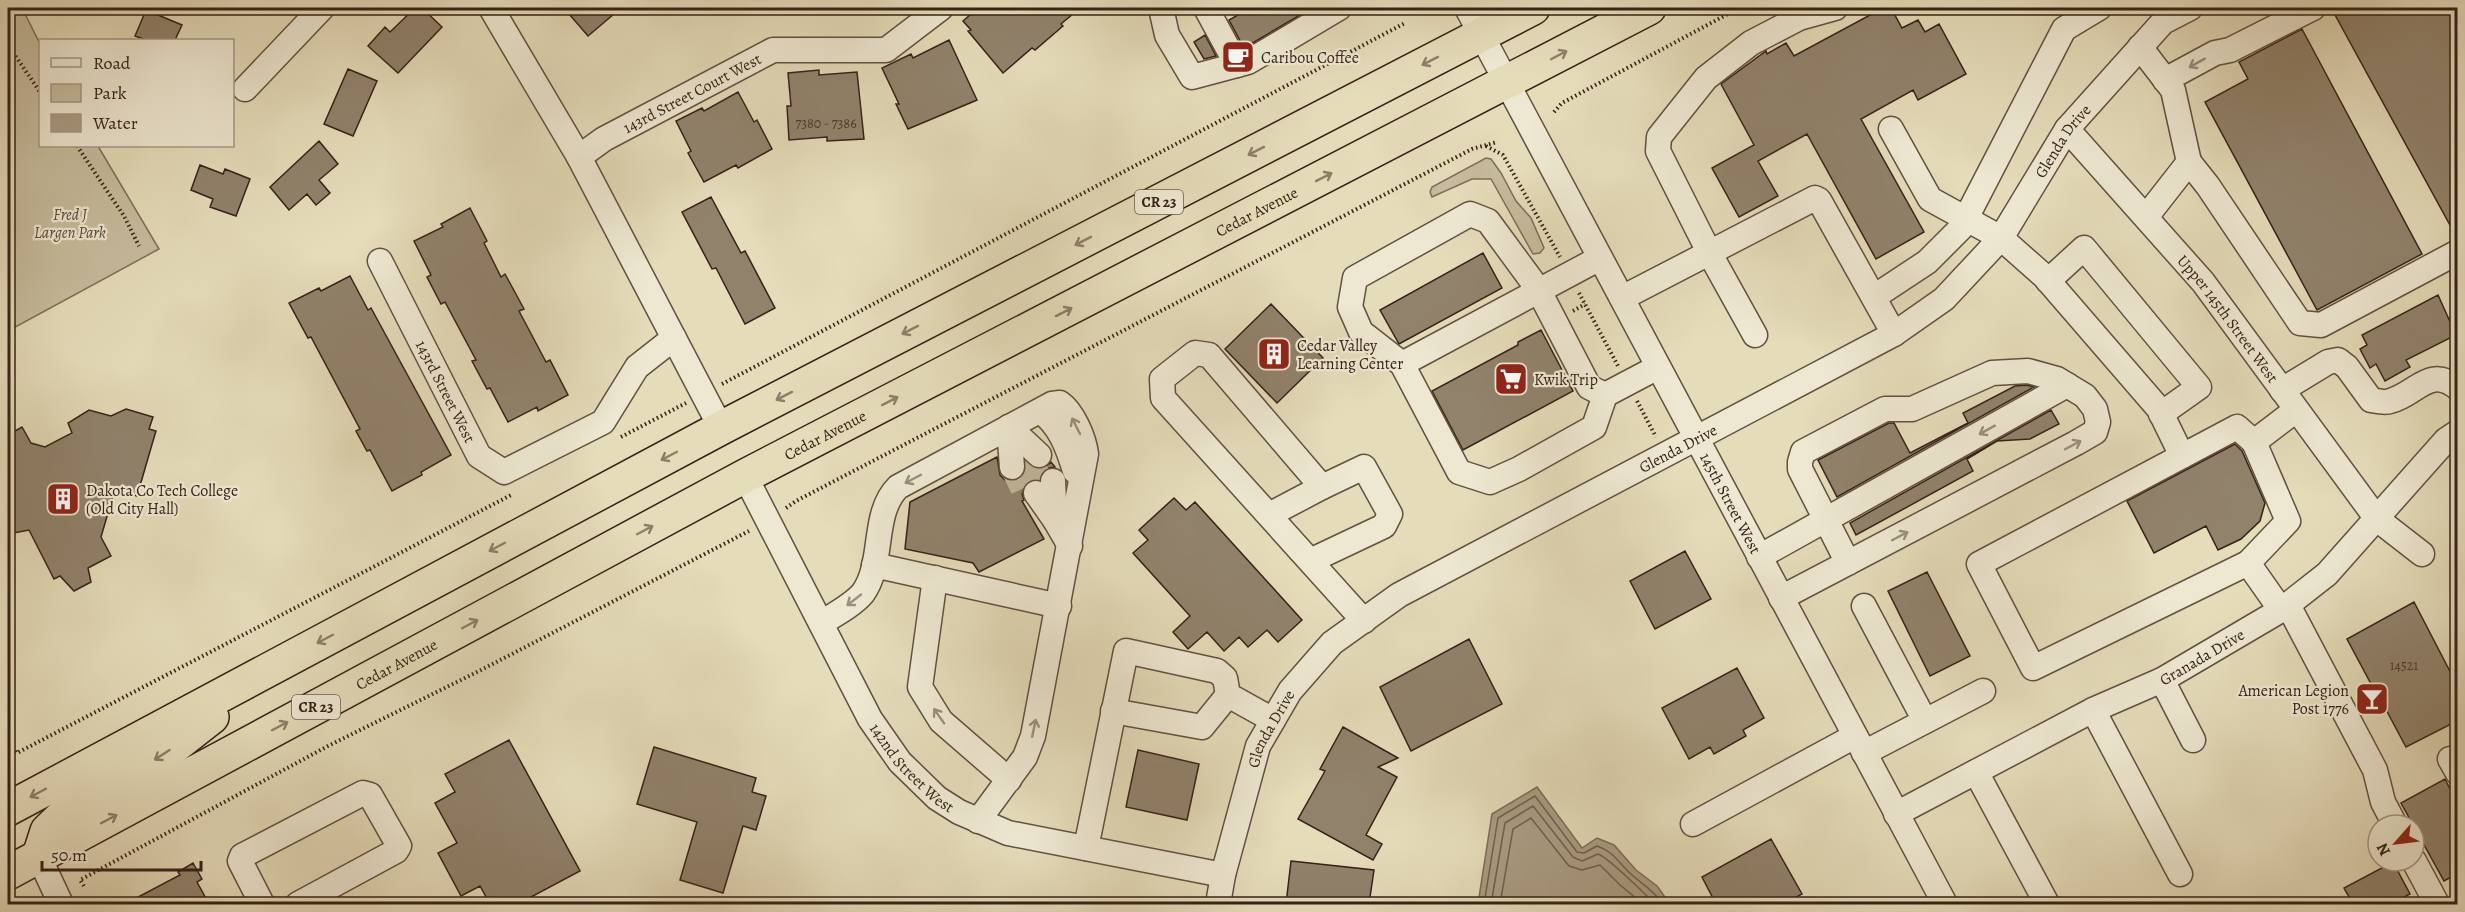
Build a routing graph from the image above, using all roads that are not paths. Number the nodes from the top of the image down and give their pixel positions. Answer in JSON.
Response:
{"nodes":[{"id":1,"x":322,"y":8,"type":"edge"},
{"id":2,"x":491,"y":8,"type":"edge"},
{"id":3,"x":940,"y":8,"type":"edge"},
{"id":4,"x":1161,"y":8,"type":"edge"},
{"id":5,"x":1206,"y":8,"type":"edge"},
{"id":6,"x":1339,"y":8,"type":"edge"},
{"id":7,"x":1533,"y":8,"type":"edge"},
{"id":8,"x":1648,"y":8,"type":"edge"},
{"id":9,"x":1835,"y":8,"type":"edge"},
{"id":10,"x":2099,"y":8,"type":"edge"},
{"id":11,"x":2190,"y":8,"type":"edge"},
{"id":12,"x":2313,"y":8,"type":"edge"},
{"id":13,"x":1474,"y":21,"type":"edge"},
{"id":14,"x":2140,"y":47,"type":"junction"},
{"id":15,"x":1237,"y":65,"type":"junction"},
{"id":16,"x":2166,"y":80,"type":"junction"},
{"id":17,"x":1507,"y":82,"type":"junction"},
{"id":18,"x":245,"y":88,"type":"dead end"},
{"id":19,"x":1891,"y":129,"type":"dead end"},
{"id":20,"x":2067,"y":129,"type":"junction"},
{"id":21,"x":579,"y":156,"type":"junction"},
{"id":22,"x":2189,"y":162,"type":"junction"},
{"id":23,"x":2146,"y":217,"type":"junction"},
{"id":24,"x":1965,"y":219,"type":"junction"},
{"id":25,"x":2001,"y":238,"type":"junction"},
{"id":26,"x":2457,"y":252,"type":"edge"},
{"id":27,"x":1710,"y":254,"type":"junction"},
{"id":28,"x":1600,"y":258,"type":"junction"},
{"id":29,"x":380,"y":261,"type":"dead end"},
{"id":30,"x":2048,"y":281,"type":"junction"},
{"id":31,"x":1538,"y":289,"type":"junction"},
{"id":32,"x":1874,"y":297,"type":"junction"},
{"id":33,"x":1622,"y":298,"type":"junction"},
{"id":34,"x":1894,"y":334,"type":"junction"},
{"id":35,"x":1755,"y":335,"type":"dead end"},
{"id":36,"x":674,"y":338,"type":"junction"},
{"id":37,"x":1402,"y":364,"type":"junction"},
{"id":38,"x":1658,"y":367,"type":"junction"},
{"id":39,"x":2067,"y":385,"type":"junction"},
{"id":40,"x":2457,"y":388,"type":"edge"},
{"id":41,"x":2282,"y":390,"type":"junction"},
{"id":42,"x":1605,"y":395,"type":"junction"},
{"id":43,"x":2296,"y":410,"type":"junction"},
{"id":44,"x":2161,"y":414,"type":"junction"},
{"id":45,"x":1009,"y":427,"type":"junction"},
{"id":46,"x":721,"y":428,"type":"junction"},
{"id":47,"x":2457,"y":432,"type":"edge"},
{"id":48,"x":1696,"y":439,"type":"junction"},
{"id":49,"x":2254,"y":442,"type":"junction"},
{"id":50,"x":2182,"y":456,"type":"junction"},
{"id":51,"x":1025,"y":461,"type":"tunnel mouth"},
{"id":52,"x":745,"y":476,"type":"junction"},
{"id":53,"x":1322,"y":487,"type":"junction"},
{"id":54,"x":1040,"y":490,"type":"tunnel mouth"},
{"id":55,"x":1269,"y":515,"type":"junction"},
{"id":56,"x":2377,"y":519,"type":"junction"},
{"id":57,"x":1826,"y":521,"type":"junction"},
{"id":58,"x":1070,"y":546,"type":"junction"},
{"id":59,"x":2422,"y":554,"type":"dead end"},
{"id":60,"x":1759,"y":557,"type":"junction"},
{"id":61,"x":1310,"y":561,"type":"junction"},
{"id":62,"x":1848,"y":563,"type":"junction"},
{"id":63,"x":2248,"y":563,"type":"junction"},
{"id":64,"x":874,"y":565,"type":"junction"},
{"id":65,"x":934,"y":578,"type":"junction"},
{"id":66,"x":1781,"y":598,"type":"junction"},
{"id":67,"x":1059,"y":606,"type":"junction"},
{"id":68,"x":1864,"y":606,"type":"dead end"},
{"id":69,"x":2285,"y":607,"type":"junction"},
{"id":70,"x":1364,"y":621,"type":"junction"},
{"id":71,"x":821,"y":624,"type":"junction"},
{"id":72,"x":274,"y":667,"type":"junction"},
{"id":73,"x":2162,"y":680,"type":"junction"},
{"id":74,"x":1983,"y":691,"type":"dead end"},
{"id":75,"x":1228,"y":695,"type":"junction"},
{"id":76,"x":2093,"y":710,"type":"junction"},
{"id":77,"x":1113,"y":711,"type":"junction"},
{"id":78,"x":1273,"y":720,"type":"junction"},
{"id":79,"x":1925,"y":721,"type":"junction"},
{"id":80,"x":2193,"y":740,"type":"dead end"},
{"id":81,"x":1859,"y":745,"type":"junction"},
{"id":82,"x":1976,"y":772,"type":"junction"},
{"id":83,"x":1009,"y":780,"type":"junction"},
{"id":84,"x":8,"y":809,"type":"edge"},
{"id":85,"x":2389,"y":813,"type":"edge"},
{"id":86,"x":1896,"y":814,"type":"junction"},
{"id":87,"x":978,"y":821,"type":"junction"},
{"id":88,"x":1693,"y":824,"type":"dead end"},
{"id":89,"x":1086,"y":848,"type":"junction"},
{"id":90,"x":39,"y":856,"type":"junction"},
{"id":91,"x":8,"y":873,"type":"edge"},
{"id":92,"x":2420,"y":873,"type":"edge"},
{"id":93,"x":2180,"y":874,"type":"dead end"},
{"id":94,"x":1223,"y":875,"type":"junction"},
{"id":95,"x":62,"y":904,"type":"edge"},
{"id":96,"x":260,"y":904,"type":"edge"},
{"id":97,"x":298,"y":904,"type":"edge"},
{"id":98,"x":1218,"y":904,"type":"edge"},
{"id":99,"x":1945,"y":904,"type":"edge"},
{"id":100,"x":2048,"y":904,"type":"edge"},
{"id":101,"x":2437,"y":904,"type":"edge"}],
"edges":[{"from":1,"to":18,"type":"street"},
{"from":2,"to":21,"type":"street"},
{"from":3,"to":21,"type":"street","name":"143rd Street Court West"},
{"from":4,"to":15,"type":"street"},
{"from":5,"to":15,"type":"street"},
{"from":6,"to":15,"type":"street"},
{"from":7,"to":13,"type":"highway","number":"CR 23"},
{"from":17,"to":8,"type":"highway","name":"Cedar Avenue","number":"CR 23","one_way":true},
{"from":9,"to":27,"type":"street"},
{"from":10,"to":24,"type":"street"},
{"from":11,"to":14,"type":"street","name":"Glenda Drive"},
{"from":12,"to":16,"type":"street","one_way":true},
{"from":13,"to":17,"type":"street","name":"145th Street West"},
{"from":13,"to":46,"type":"highway","number":"CR 23","one_way":true},
{"from":14,"to":16,"type":"street"},
{"from":14,"to":20,"type":"street","name":"Glenda Drive"},
{"from":16,"to":22,"type":"street"},
{"from":17,"to":28,"type":"street","name":"145th Street West"},
{"from":52,"to":17,"type":"highway","name":"Cedar Avenue","number":"CR 23","one_way":true},
{"from":19,"to":24,"type":"street"},
{"from":20,"to":23,"type":"street","name":"Upper 145th Street West"},
{"from":20,"to":25,"type":"street","name":"Glenda Drive"},
{"from":21,"to":36,"type":"street"},
{"from":22,"to":23,"type":"street"},
{"from":22,"to":26,"type":"street"},
{"from":23,"to":41,"type":"street","name":"Upper 145th Street West"},
{"from":24,"to":25,"type":"street"},
{"from":24,"to":32,"type":"street"},
{"from":25,"to":30,"type":"street"},
{"from":25,"to":34,"type":"street","name":"Glenda Drive"},
{"from":27,"to":32,"type":"street"},
{"from":27,"to":33,"type":"street"},
{"from":27,"to":35,"type":"street"},
{"from":28,"to":31,"type":"street"},
{"from":28,"to":33,"type":"street","name":"145th Street West"},
{"from":29,"to":36,"type":"street","name":"143rd Street West"},
{"from":30,"to":44,"type":"street"},
{"from":30,"to":44,"type":"street"},
{"from":31,"to":37,"type":"street"},
{"from":31,"to":37,"type":"street"},
{"from":31,"to":42,"type":"street"},
{"from":32,"to":34,"type":"street"},
{"from":33,"to":38,"type":"street","name":"145th Street West"},
{"from":34,"to":48,"type":"street","name":"Glenda Drive"},
{"from":36,"to":46,"type":"street"},
{"from":37,"to":42,"type":"street"},
{"from":38,"to":42,"type":"street"},
{"from":38,"to":48,"type":"street","name":"145th Street West"},
{"from":39,"to":57,"type":"street","one_way":true},
{"from":39,"to":57,"type":"street"},
{"from":62,"to":39,"type":"street","one_way":true},
{"from":40,"to":41,"type":"street"},
{"from":41,"to":43,"type":"street","name":"Upper 145th Street West"},
{"from":43,"to":49,"type":"street"},
{"from":43,"to":56,"type":"street","name":"Upper 145th Street West"},
{"from":44,"to":50,"type":"street"},
{"from":45,"to":51,"type":"street"},
{"from":58,"to":45,"type":"street","one_way":true},
{"from":45,"to":64,"type":"street","one_way":true},
{"from":46,"to":72,"type":"highway","number":"CR 23","one_way":true},
{"from":47,"to":56,"type":"street","name":"Granada Drive"},
{"from":48,"to":60,"type":"street","name":"145th Street West"},
{"from":48,"to":70,"type":"street","name":"Glenda Drive"},
{"from":49,"to":50,"type":"street"},
{"from":49,"to":63,"type":"street"},
{"from":50,"to":63,"type":"street"},
{"from":52,"to":71,"type":"street","name":"142nd Street West"},
{"from":90,"to":52,"type":"highway","name":"Cedar Avenue","number":"CR 23","one_way":true},
{"from":53,"to":55,"type":"street"},
{"from":53,"to":55,"type":"street"},
{"from":53,"to":61,"type":"street"},
{"from":54,"to":58,"type":"street"},
{"from":55,"to":61,"type":"street"},
{"from":56,"to":59,"type":"street","name":"Upper 145th Street West"},
{"from":56,"to":69,"type":"street","name":"Granada Drive"},
{"from":57,"to":60,"type":"street"},
{"from":57,"to":62,"type":"street"},
{"from":58,"to":67,"type":"street"},
{"from":60,"to":66,"type":"street","name":"145th Street West"},
{"from":61,"to":70,"type":"street"},
{"from":62,"to":66,"type":"street"},
{"from":63,"to":69,"type":"street"},
{"from":64,"to":65,"type":"street"},
{"from":64,"to":71,"type":"street","one_way":true},
{"from":65,"to":67,"type":"street"},
{"from":83,"to":65,"type":"street","one_way":true},
{"from":66,"to":81,"type":"street","name":"145th Street West"},
{"from":83,"to":67,"type":"street","one_way":true},
{"from":68,"to":79,"type":"street"},
{"from":69,"to":73,"type":"street","name":"Granada Drive"},
{"from":69,"to":85,"type":"street"},
{"from":70,"to":78,"type":"street","name":"Glenda Drive"},
{"from":71,"to":87,"type":"street","name":"142nd Street West"},
{"from":72,"to":84,"type":"highway","number":"CR 23","one_way":true},
{"from":72,"to":90,"type":"highway","one_way":true},
{"from":73,"to":76,"type":"street","name":"Granada Drive"},
{"from":73,"to":80,"type":"street"},
{"from":74,"to":79,"type":"street"},
{"from":75,"to":77,"type":"street"},
{"from":75,"to":77,"type":"street"},
{"from":75,"to":78,"type":"street"},
{"from":76,"to":82,"type":"street","name":"Granada Drive"},
{"from":76,"to":93,"type":"street"},
{"from":77,"to":89,"type":"street"},
{"from":78,"to":94,"type":"street","name":"Glenda Drive"},
{"from":79,"to":81,"type":"street"},
{"from":81,"to":86,"type":"street","name":"145th Street West"},
{"from":81,"to":88,"type":"street"},
{"from":82,"to":86,"type":"street","name":"Granada Drive"},
{"from":82,"to":100,"type":"street"},
{"from":83,"to":87,"type":"street"},
{"from":86,"to":99,"type":"street","name":"145th Street West"},
{"from":87,"to":89,"type":"street","name":"142nd Street West"},
{"from":89,"to":94,"type":"street","name":"142nd Street West"},
{"from":90,"to":91,"type":"highway","name":"Cedar Avenue","number":"CR 23"},
{"from":90,"to":95,"type":"street"},
{"from":92,"to":101,"type":"street"},
{"from":94,"to":98,"type":"street","name":"Glenda Drive"},
{"from":96,"to":97,"type":"street"}]}
